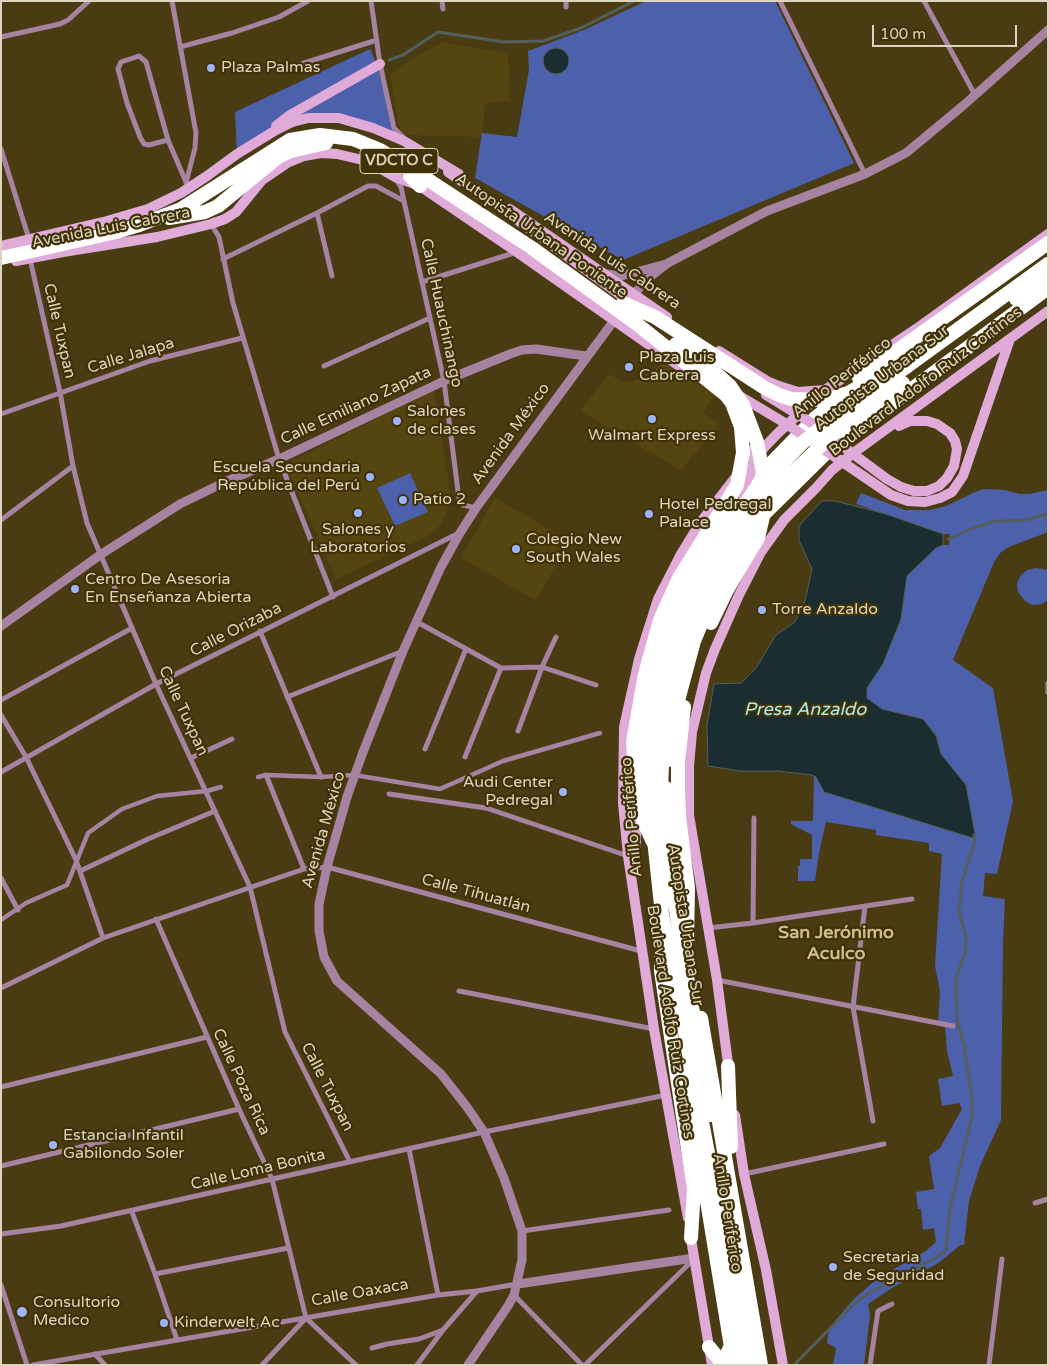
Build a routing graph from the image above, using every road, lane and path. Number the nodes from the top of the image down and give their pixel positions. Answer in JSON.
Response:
{"nodes":[{"id":1,"x":89,"y":1,"type":"edge"},
{"id":2,"x":172,"y":1,"type":"edge"},
{"id":3,"x":308,"y":1,"type":"edge"},
{"id":4,"x":371,"y":1,"type":"edge"},
{"id":5,"x":442,"y":1,"type":"edge"},
{"id":6,"x":780,"y":1,"type":"edge"},
{"id":7,"x":924,"y":1,"type":"edge"},
{"id":8,"x":443,"y":8,"type":"dead end"},
{"id":9,"x":1048,"y":30,"type":"edge"},
{"id":10,"x":1,"y":37,"type":"edge"},
{"id":11,"x":376,"y":40,"type":"junction"},
{"id":12,"x":180,"y":47,"type":"junction"},
{"id":13,"x":380,"y":64,"type":"junction"},
{"id":14,"x":282,"y":70,"type":"dead end"},
{"id":15,"x":974,"y":95,"type":"junction"},
{"id":16,"x":349,"y":120,"type":"junction"},
{"id":17,"x":168,"y":141,"type":"junction"},
{"id":18,"x":258,"y":141,"type":"junction"},
{"id":19,"x":411,"y":146,"type":"junction"},
{"id":20,"x":1,"y":149,"type":"edge"},
{"id":21,"x":865,"y":174,"type":"junction"},
{"id":22,"x":395,"y":178,"type":"junction"},
{"id":23,"x":418,"y":181,"type":"junction"},
{"id":24,"x":186,"y":186,"type":"junction"},
{"id":25,"x":404,"y":201,"type":"junction"},
{"id":26,"x":317,"y":214,"type":"junction"},
{"id":27,"x":150,"y":215,"type":"junction"},
{"id":28,"x":225,"y":219,"type":"junction"},
{"id":29,"x":211,"y":224,"type":"junction"},
{"id":30,"x":1048,"y":234,"type":"edge"},
{"id":31,"x":157,"y":237,"type":"junction"},
{"id":32,"x":29,"y":239,"type":"junction"},
{"id":33,"x":1048,"y":243,"type":"edge"},
{"id":34,"x":1,"y":246,"type":"edge"},
{"id":35,"x":1,"y":250,"type":"edge"},
{"id":36,"x":1048,"y":250,"type":"edge"},
{"id":37,"x":517,"y":252,"type":"junction"},
{"id":38,"x":574,"y":252,"type":"junction"},
{"id":39,"x":1,"y":258,"type":"edge"},
{"id":40,"x":30,"y":258,"type":"junction"},
{"id":41,"x":223,"y":259,"type":"junction"},
{"id":42,"x":668,"y":263,"type":"junction"},
{"id":43,"x":1048,"y":264,"type":"edge"},
{"id":44,"x":1,"y":265,"type":"edge"},
{"id":45,"x":603,"y":274,"type":"junction"},
{"id":46,"x":1048,"y":275,"type":"edge"},
{"id":47,"x":332,"y":276,"type":"dead end"},
{"id":48,"x":550,"y":276,"type":"junction"},
{"id":49,"x":422,"y":282,"type":"junction"},
{"id":50,"x":1048,"y":288,"type":"edge"},
{"id":51,"x":1048,"y":296,"type":"edge"},
{"id":52,"x":628,"y":299,"type":"junction"},
{"id":53,"x":1048,"y":310,"type":"edge"},
{"id":54,"x":430,"y":318,"type":"junction"},
{"id":55,"x":613,"y":321,"type":"junction"},
{"id":56,"x":985,"y":332,"type":"junction"},
{"id":57,"x":242,"y":338,"type":"junction"},
{"id":58,"x":1010,"y":339,"type":"junction"},
{"id":59,"x":586,"y":356,"type":"junction"},
{"id":60,"x":324,"y":366,"type":"dead end"},
{"id":61,"x":906,"y":366,"type":"junction"},
{"id":62,"x":444,"y":381,"type":"junction"},
{"id":63,"x":728,"y":389,"type":"junction"},
{"id":64,"x":825,"y":390,"type":"junction"},
{"id":65,"x":60,"y":392,"type":"junction"},
{"id":66,"x":784,"y":406,"type":"junction"},
{"id":67,"x":1,"y":414,"type":"edge"},
{"id":68,"x":863,"y":446,"type":"junction"},
{"id":69,"x":779,"y":454,"type":"junction"},
{"id":70,"x":279,"y":459,"type":"junction"},
{"id":71,"x":748,"y":463,"type":"junction"},
{"id":72,"x":73,"y":466,"type":"junction"},
{"id":73,"x":725,"y":490,"type":"junction"},
{"id":74,"x":476,"y":508,"type":"junction"},
{"id":75,"x":1,"y":520,"type":"edge"},
{"id":76,"x":460,"y":533,"type":"junction"},
{"id":77,"x":100,"y":555,"type":"junction"},
{"id":78,"x":333,"y":597,"type":"junction"},
{"id":79,"x":417,"y":622,"type":"junction"},
{"id":80,"x":1,"y":626,"type":"edge"},
{"id":81,"x":132,"y":628,"type":"junction"},
{"id":82,"x":260,"y":631,"type":"junction"},
{"id":83,"x":556,"y":637,"type":"dead end"},
{"id":84,"x":466,"y":649,"type":"junction"},
{"id":85,"x":403,"y":652,"type":"junction"},
{"id":86,"x":542,"y":667,"type":"junction"},
{"id":87,"x":501,"y":668,"type":"junction"},
{"id":88,"x":1048,"y":683,"type":"edge"},
{"id":89,"x":156,"y":684,"type":"junction"},
{"id":90,"x":596,"y":685,"type":"dead end"},
{"id":91,"x":1048,"y":692,"type":"edge"},
{"id":92,"x":287,"y":697,"type":"junction"},
{"id":93,"x":1,"y":700,"type":"edge"},
{"id":94,"x":1,"y":715,"type":"edge"},
{"id":95,"x":518,"y":731,"type":"dead end"},
{"id":96,"x":600,"y":733,"type":"dead end"},
{"id":97,"x":232,"y":739,"type":"dead end"},
{"id":98,"x":425,"y":749,"type":"dead end"},
{"id":99,"x":26,"y":757,"type":"junction"},
{"id":100,"x":465,"y":757,"type":"dead end"},
{"id":101,"x":191,"y":758,"type":"junction"},
{"id":102,"x":1,"y":772,"type":"edge"},
{"id":103,"x":266,"y":775,"type":"junction"},
{"id":104,"x":258,"y":777,"type":"dead end"},
{"id":105,"x":321,"y":777,"type":"junction"},
{"id":106,"x":221,"y":787,"type":"dead end"},
{"id":107,"x":207,"y":791,"type":"junction"},
{"id":108,"x":389,"y":794,"type":"dead end"},
{"id":109,"x":215,"y":811,"type":"junction"},
{"id":110,"x":754,"y":818,"type":"dead end"},
{"id":111,"x":653,"y":842,"type":"junction"},
{"id":112,"x":628,"y":856,"type":"junction"},
{"id":113,"x":76,"y":860,"type":"junction"},
{"id":114,"x":327,"y":867,"type":"junction"},
{"id":115,"x":304,"y":868,"type":"junction"},
{"id":116,"x":80,"y":871,"type":"junction"},
{"id":117,"x":1,"y":878,"type":"edge"},
{"id":118,"x":250,"y":888,"type":"junction"},
{"id":119,"x":634,"y":889,"type":"junction"},
{"id":120,"x":912,"y":898,"type":"dead end"},
{"id":121,"x":865,"y":906,"type":"junction"},
{"id":122,"x":18,"y":910,"type":"junction"},
{"id":123,"x":156,"y":919,"type":"junction"},
{"id":124,"x":1,"y":920,"type":"edge"},
{"id":125,"x":753,"y":923,"type":"junction"},
{"id":126,"x":708,"y":928,"type":"junction"},
{"id":127,"x":662,"y":937,"type":"junction"},
{"id":128,"x":103,"y":938,"type":"junction"},
{"id":129,"x":641,"y":952,"type":"junction"},
{"id":130,"x":686,"y":975,"type":"junction"},
{"id":131,"x":717,"y":980,"type":"junction"},
{"id":132,"x":1,"y":988,"type":"edge"},
{"id":133,"x":459,"y":991,"type":"dead end"},
{"id":134,"x":853,"y":1007,"type":"junction"},
{"id":135,"x":953,"y":1026,"type":"dead end"},
{"id":136,"x":654,"y":1029,"type":"junction"},
{"id":137,"x":207,"y":1037,"type":"junction"},
{"id":138,"x":728,"y":1066,"type":"junction"},
{"id":139,"x":1,"y":1088,"type":"edge"},
{"id":140,"x":666,"y":1095,"type":"junction"},
{"id":141,"x":239,"y":1109,"type":"junction"},
{"id":142,"x":873,"y":1121,"type":"dead end"},
{"id":143,"x":484,"y":1132,"type":"junction"},
{"id":144,"x":884,"y":1144,"type":"dead end"},
{"id":145,"x":409,"y":1149,"type":"junction"},
{"id":146,"x":350,"y":1162,"type":"junction"},
{"id":147,"x":1,"y":1166,"type":"edge"},
{"id":148,"x":744,"y":1174,"type":"junction"},
{"id":149,"x":272,"y":1179,"type":"junction"},
{"id":150,"x":732,"y":1193,"type":"junction"},
{"id":151,"x":1048,"y":1199,"type":"edge"},
{"id":152,"x":1035,"y":1203,"type":"dead end"},
{"id":153,"x":669,"y":1210,"type":"dead end"},
{"id":154,"x":132,"y":1212,"type":"junction"},
{"id":155,"x":522,"y":1231,"type":"junction"},
{"id":156,"x":1,"y":1234,"type":"edge"},
{"id":157,"x":691,"y":1238,"type":"junction"},
{"id":158,"x":288,"y":1248,"type":"junction"},
{"id":159,"x":694,"y":1258,"type":"junction"},
{"id":160,"x":1002,"y":1259,"type":"dead end"},
{"id":161,"x":155,"y":1274,"type":"junction"},
{"id":162,"x":518,"y":1284,"type":"junction"},
{"id":163,"x":1,"y":1285,"type":"edge"},
{"id":164,"x":477,"y":1291,"type":"junction"},
{"id":165,"x":438,"y":1295,"type":"junction"},
{"id":166,"x":514,"y":1295,"type":"junction"},
{"id":167,"x":892,"y":1304,"type":"dead end"},
{"id":168,"x":306,"y":1318,"type":"junction"},
{"id":169,"x":443,"y":1330,"type":"junction"},
{"id":170,"x":176,"y":1340,"type":"junction"},
{"id":171,"x":756,"y":1340,"type":"junction"},
{"id":172,"x":709,"y":1347,"type":"joint"},
{"id":173,"x":372,"y":1348,"type":"dead end"},
{"id":174,"x":95,"y":1354,"type":"junction"},
{"id":175,"x":723,"y":1364,"type":"edge"},
{"id":176,"x":28,"y":1365,"type":"edge"},
{"id":177,"x":33,"y":1365,"type":"edge"},
{"id":178,"x":105,"y":1365,"type":"edge"},
{"id":179,"x":262,"y":1365,"type":"edge"},
{"id":180,"x":356,"y":1365,"type":"edge"},
{"id":181,"x":417,"y":1365,"type":"edge"},
{"id":182,"x":468,"y":1365,"type":"edge"},
{"id":183,"x":584,"y":1365,"type":"edge"},
{"id":184,"x":743,"y":1365,"type":"edge"},
{"id":185,"x":754,"y":1365,"type":"edge"},
{"id":186,"x":761,"y":1365,"type":"edge"},
{"id":187,"x":768,"y":1365,"type":"edge"},
{"id":188,"x":783,"y":1365,"type":"edge"},
{"id":189,"x":870,"y":1365,"type":"edge"},
{"id":190,"x":989,"y":1365,"type":"edge"}],
"edges":[{"from":1,"to":10,"type":"street"},
{"from":2,"to":12,"type":"street"},
{"from":3,"to":12,"type":"street"},
{"from":4,"to":11,"type":"street"},
{"from":5,"to":8,"type":"street"},
{"from":6,"to":21,"type":"street"},
{"from":7,"to":15,"type":"street"},
{"from":9,"to":15,"type":"street"},
{"from":11,"to":13,"type":"street"},
{"from":11,"to":14,"type":"street"},
{"from":12,"to":24,"type":"street"},
{"from":13,"to":18,"type":"main road"},
{"from":13,"to":19,"type":"street"},
{"from":15,"to":21,"type":"street"},
{"from":16,"to":18,"type":"main road","name":"Avenida Luis Cabrera"},
{"from":16,"to":19,"type":"main road","name":"Avenida Luis Cabrera"},
{"from":16,"to":66,"type":"main road","bridge":true},
{"from":17,"to":17,"type":"street"},
{"from":17,"to":24,"type":"street"},
{"from":18,"to":24,"type":"main road","name":"Avenida Luis Cabrera"},
{"from":19,"to":38,"type":"main road","name":"Avenida Luis Cabrera"},
{"from":20,"to":32,"type":"street"},
{"from":21,"to":42,"type":"street"},
{"from":22,"to":23,"type":"main road","name":"Avenida Luis Cabrera"},
{"from":22,"to":25,"type":"street","name":"Calle Huauchinango"},
{"from":22,"to":28,"type":"main road","name":"Avenida Luis Cabrera"},
{"from":23,"to":27,"type":"highway","bridge":true},
{"from":23,"to":28,"type":"main road","name":"Avenida Luis Cabrera"},
{"from":23,"to":37,"type":"main road","name":"Avenida Luis Cabrera"},
{"from":23,"to":63,"type":"main road","name":"Avenida Luis Cabrera","bridge":true},
{"from":24,"to":27,"type":"main road","name":"Avenida Luis Cabrera"},
{"from":25,"to":26,"type":"street"},
{"from":25,"to":49,"type":"street","name":"Calle Huauchinango"},
{"from":26,"to":41,"type":"street"},
{"from":26,"to":47,"type":"street"},
{"from":27,"to":31,"type":"main road"},
{"from":27,"to":32,"type":"main road","name":"Avenida Luis Cabrera"},
{"from":27,"to":39,"type":"highway","name":"Autopista Urbana Poniente","number":"VDCTO C","bridge":true},
{"from":27,"to":111,"type":"highway","name":"Autopista Urbana Poniente","number":"VDCTO C","bridge":true},
{"from":28,"to":29,"type":"main road","name":"Avenida Luis Cabrera"},
{"from":29,"to":31,"type":"main road","name":"Avenida Luis Cabrera"},
{"from":29,"to":41,"type":"street"},
{"from":30,"to":64,"type":"main road","name":"Boulevard Adolfo Ruiz Cortines"},
{"from":31,"to":40,"type":"main road","name":"Avenida Luis Cabrera"},
{"from":32,"to":34,"type":"main road","name":"Avenida Luis Cabrera"},
{"from":33,"to":66,"type":"highway","bridge":true},
{"from":35,"to":52,"type":"highway","name":"Autopista Urbana Poniente","number":"VDCTO C"},
{"from":36,"to":69,"type":"highway","name":"Anillo Periférico"},
{"from":37,"to":48,"type":"main road","name":"Avenida Luis Cabrera"},
{"from":37,"to":49,"type":"street"},
{"from":38,"to":45,"type":"main road","name":"Avenida Luis Cabrera"},
{"from":38,"to":48,"type":"main road"},
{"from":40,"to":44,"type":"main road","name":"Avenida Luis Cabrera"},
{"from":40,"to":65,"type":"street","name":"Calle Tuxpan"},
{"from":41,"to":57,"type":"street"},
{"from":42,"to":45,"type":"street"},
{"from":42,"to":52,"type":"street","name":"Avenida México"},
{"from":43,"to":61,"type":"highway","name":"Autopista Urbana Sur"},
{"from":45,"to":52,"type":"main road","name":"Avenida Luis Cabrera"},
{"from":46,"to":130,"type":"highway","name":"Autopista Urbana Sur","bridge":true},
{"from":48,"to":55,"type":"main road","name":"Avenida Luis Cabrera"},
{"from":49,"to":54,"type":"street","name":"Calle Huauchinango"},
{"from":50,"to":56,"type":"highway","name":"Anillo Periférico"},
{"from":51,"to":56,"type":"highway"},
{"from":52,"to":55,"type":"street","name":"Avenida México"},
{"from":52,"to":61,"type":"highway","bridge":true},
{"from":52,"to":64,"type":"main road","name":"Avenida Luis Cabrera"},
{"from":52,"to":130,"type":"highway","bridge":true},
{"from":53,"to":58,"type":"main road","name":"Boulevard Adolfo Ruiz Cortines"},
{"from":54,"to":60,"type":"street"},
{"from":54,"to":62,"type":"street","name":"Calle Huauchinango"},
{"from":55,"to":59,"type":"street","name":"Avenida México"},
{"from":55,"to":71,"type":"main road","name":"Avenida Luis Cabrera"},
{"from":56,"to":150,"type":"highway","name":"Anillo Periférico"},
{"from":57,"to":65,"type":"street","name":"Calle Jalapa"},
{"from":57,"to":70,"type":"street"},
{"from":58,"to":63,"type":"main road","name":"Avenida Luis Cabrera","bridge":true},
{"from":58,"to":68,"type":"main road","name":"Boulevard Adolfo Ruiz Cortines"},
{"from":59,"to":62,"type":"street","name":"Calle Emiliano Zapata"},
{"from":59,"to":74,"type":"street","name":"Avenida México"},
{"from":61,"to":111,"type":"highway","name":"Autopista Urbana Sur","bridge":true},
{"from":62,"to":70,"type":"street","name":"Calle Emiliano Zapata"},
{"from":62,"to":74,"type":"street","name":"Calle Huauchinango"},
{"from":63,"to":119,"type":"main road","bridge":true},
{"from":64,"to":71,"type":"main road","name":"Boulevard Adolfo Ruiz Cortines"},
{"from":65,"to":67,"type":"street","name":"Calle Jalapa"},
{"from":65,"to":72,"type":"street","name":"Calle Tuxpan"},
{"from":66,"to":68,"type":"main road","bridge":true},
{"from":68,"to":126,"type":"main road","name":"Boulevard Adolfo Ruiz Cortines"},
{"from":69,"to":73,"type":"highway"},
{"from":69,"to":127,"type":"highway","name":"Anillo Periférico"},
{"from":70,"to":77,"type":"street","name":"Calle Emiliano Zapata"},
{"from":70,"to":78,"type":"street"},
{"from":71,"to":73,"type":"main road","name":"Boulevard Adolfo Ruiz Cortines"},
{"from":72,"to":75,"type":"street"},
{"from":72,"to":77,"type":"street","name":"Calle Tuxpan"},
{"from":73,"to":112,"type":"main road","name":"Boulevard Adolfo Ruiz Cortines"},
{"from":74,"to":76,"type":"street","name":"Avenida México"},
{"from":76,"to":78,"type":"street","name":"Calle Orizaba"},
{"from":76,"to":79,"type":"street","name":"Avenida México"},
{"from":77,"to":80,"type":"street","name":"Calle Emiliano Zapata"},
{"from":77,"to":81,"type":"street","name":"Calle Tuxpan"},
{"from":78,"to":82,"type":"street","name":"Calle Orizaba"},
{"from":79,"to":84,"type":"street"},
{"from":79,"to":85,"type":"street","name":"Avenida México"},
{"from":81,"to":89,"type":"street","name":"Calle Tuxpan"},
{"from":81,"to":93,"type":"street"},
{"from":82,"to":89,"type":"street","name":"Calle Orizaba"},
{"from":82,"to":92,"type":"street"},
{"from":83,"to":86,"type":"street"},
{"from":84,"to":87,"type":"street"},
{"from":84,"to":98,"type":"street"},
{"from":85,"to":92,"type":"street"},
{"from":85,"to":114,"type":"street","name":"Avenida México","bridge":true},
{"from":86,"to":87,"type":"street"},
{"from":86,"to":90,"type":"street"},
{"from":86,"to":95,"type":"street"},
{"from":87,"to":100,"type":"street"},
{"from":88,"to":91,"type":"street"},
{"from":89,"to":99,"type":"street","name":"Calle Orizaba"},
{"from":89,"to":101,"type":"street","name":"Calle Tuxpan"},
{"from":92,"to":105,"type":"street"},
{"from":94,"to":99,"type":"street"},
{"from":96,"to":105,"type":"street"},
{"from":97,"to":101,"type":"street"},
{"from":99,"to":102,"type":"street","name":"Calle Orizaba"},
{"from":99,"to":113,"type":"street"},
{"from":101,"to":107,"type":"street","name":"Calle Tuxpan"},
{"from":103,"to":104,"type":"street"},
{"from":103,"to":105,"type":"street"},
{"from":103,"to":115,"type":"street"},
{"from":106,"to":107,"type":"street"},
{"from":107,"to":109,"type":"street","name":"Calle Tuxpan"},
{"from":107,"to":113,"type":"street"},
{"from":108,"to":112,"type":"street"},
{"from":109,"to":116,"type":"street"},
{"from":109,"to":118,"type":"street","name":"Calle Tuxpan"},
{"from":110,"to":125,"type":"street"},
{"from":111,"to":184,"type":"highway","name":"Autopista Urbana Sur","bridge":true},
{"from":112,"to":119,"type":"main road","name":"Boulevard Adolfo Ruiz Cortines"},
{"from":113,"to":116,"type":"street"},
{"from":113,"to":122,"type":"street"},
{"from":114,"to":115,"type":"street","name":"Calle Tihuatlán"},
{"from":114,"to":129,"type":"street","name":"Calle Tihuatlán"},
{"from":114,"to":143,"type":"street","name":"Avenida México"},
{"from":115,"to":118,"type":"street","name":"Calle Tihuatlán"},
{"from":116,"to":128,"type":"street"},
{"from":117,"to":122,"type":"street"},
{"from":118,"to":123,"type":"street","name":"Calle Tihuatlán"},
{"from":118,"to":146,"type":"street","name":"Calle Tuxpan"},
{"from":119,"to":129,"type":"main road","name":"Boulevard Adolfo Ruiz Cortines"},
{"from":120,"to":121,"type":"street"},
{"from":121,"to":125,"type":"street"},
{"from":121,"to":134,"type":"street"},
{"from":122,"to":124,"type":"street"},
{"from":123,"to":128,"type":"street","name":"Calle Tihuatlán"},
{"from":123,"to":137,"type":"street","name":"Calle Poza Rica"},
{"from":125,"to":126,"type":"street"},
{"from":126,"to":131,"type":"main road","name":"Boulevard Adolfo Ruiz Cortines"},
{"from":127,"to":157,"type":"highway"},
{"from":127,"to":175,"type":"highway","name":"Anillo Periférico"},
{"from":128,"to":132,"type":"street","name":"Calle Tihuatlán"},
{"from":129,"to":136,"type":"main road","name":"Boulevard Adolfo Ruiz Cortines"},
{"from":130,"to":185,"type":"highway","name":"Autopista Urbana Sur","bridge":true},
{"from":131,"to":134,"type":"street"},
{"from":131,"to":138,"type":"main road","name":"Boulevard Adolfo Ruiz Cortines"},
{"from":133,"to":136,"type":"street"},
{"from":134,"to":135,"type":"street"},
{"from":134,"to":142,"type":"street"},
{"from":136,"to":140,"type":"main road","name":"Boulevard Adolfo Ruiz Cortines"},
{"from":137,"to":139,"type":"street"},
{"from":137,"to":141,"type":"street","name":"Calle Poza Rica"},
{"from":138,"to":148,"type":"main road","name":"Boulevard Adolfo Ruiz Cortines"},
{"from":138,"to":150,"type":"highway"},
{"from":140,"to":143,"type":"street","name":"Calle Loma Bonita"},
{"from":140,"to":157,"type":"main road","name":"Boulevard Adolfo Ruiz Cortines"},
{"from":141,"to":147,"type":"street"},
{"from":141,"to":149,"type":"street","name":"Calle Poza Rica"},
{"from":143,"to":145,"type":"street","name":"Calle Loma Bonita"},
{"from":143,"to":155,"type":"street","name":"Avenida México"},
{"from":144,"to":148,"type":"street"},
{"from":145,"to":146,"type":"street","name":"Calle Loma Bonita"},
{"from":145,"to":165,"type":"street"},
{"from":146,"to":149,"type":"street","name":"Calle Loma Bonita"},
{"from":148,"to":188,"type":"main road","name":"Boulevard Adolfo Ruiz Cortines"},
{"from":149,"to":154,"type":"street","name":"Calle Loma Bonita"},
{"from":149,"to":158,"type":"street","name":"Calle Poza Rica"},
{"from":150,"to":171,"type":"highway","name":"Anillo Periférico"},
{"from":151,"to":152,"type":"street"},
{"from":153,"to":155,"type":"street"},
{"from":154,"to":156,"type":"street","name":"Calle Loma Bonita"},
{"from":154,"to":161,"type":"street"},
{"from":155,"to":162,"type":"street","name":"Avenida México"},
{"from":157,"to":159,"type":"main road","name":"Boulevard Adolfo Ruiz Cortines"},
{"from":158,"to":161,"type":"street"},
{"from":158,"to":168,"type":"street","name":"Calle Poza Rica"},
{"from":159,"to":162,"type":"street","name":"Calle Oaxaca"},
{"from":159,"to":172,"type":"main road","name":"Boulevard Adolfo Ruiz Cortines"},
{"from":159,"to":183,"type":"street"},
{"from":160,"to":190,"type":"street"},
{"from":161,"to":170,"type":"street"},
{"from":162,"to":164,"type":"street","name":"Calle Oaxaca"},
{"from":162,"to":166,"type":"street","name":"Avenida México"},
{"from":163,"to":176,"type":"street"},
{"from":164,"to":165,"type":"street","name":"Calle Oaxaca"},
{"from":164,"to":169,"type":"street"},
{"from":165,"to":168,"type":"street","name":"Calle Oaxaca"},
{"from":166,"to":182,"type":"street","name":"Avenida México"},
{"from":166,"to":183,"type":"street"},
{"from":167,"to":189,"type":"street"},
{"from":168,"to":170,"type":"street","name":"Calle Oaxaca"},
{"from":168,"to":179,"type":"street"},
{"from":168,"to":180,"type":"street"},
{"from":169,"to":173,"type":"street"},
{"from":169,"to":181,"type":"street"},
{"from":170,"to":174,"type":"street","name":"Calle Oaxaca"},
{"from":171,"to":186,"type":"highway","name":"Anillo Periférico"},
{"from":171,"to":187,"type":"highway"},
{"from":172,"to":175,"type":"highway"},
{"from":174,"to":177,"type":"street","name":"Calle Oaxaca"},
{"from":174,"to":178,"type":"street"}]}
